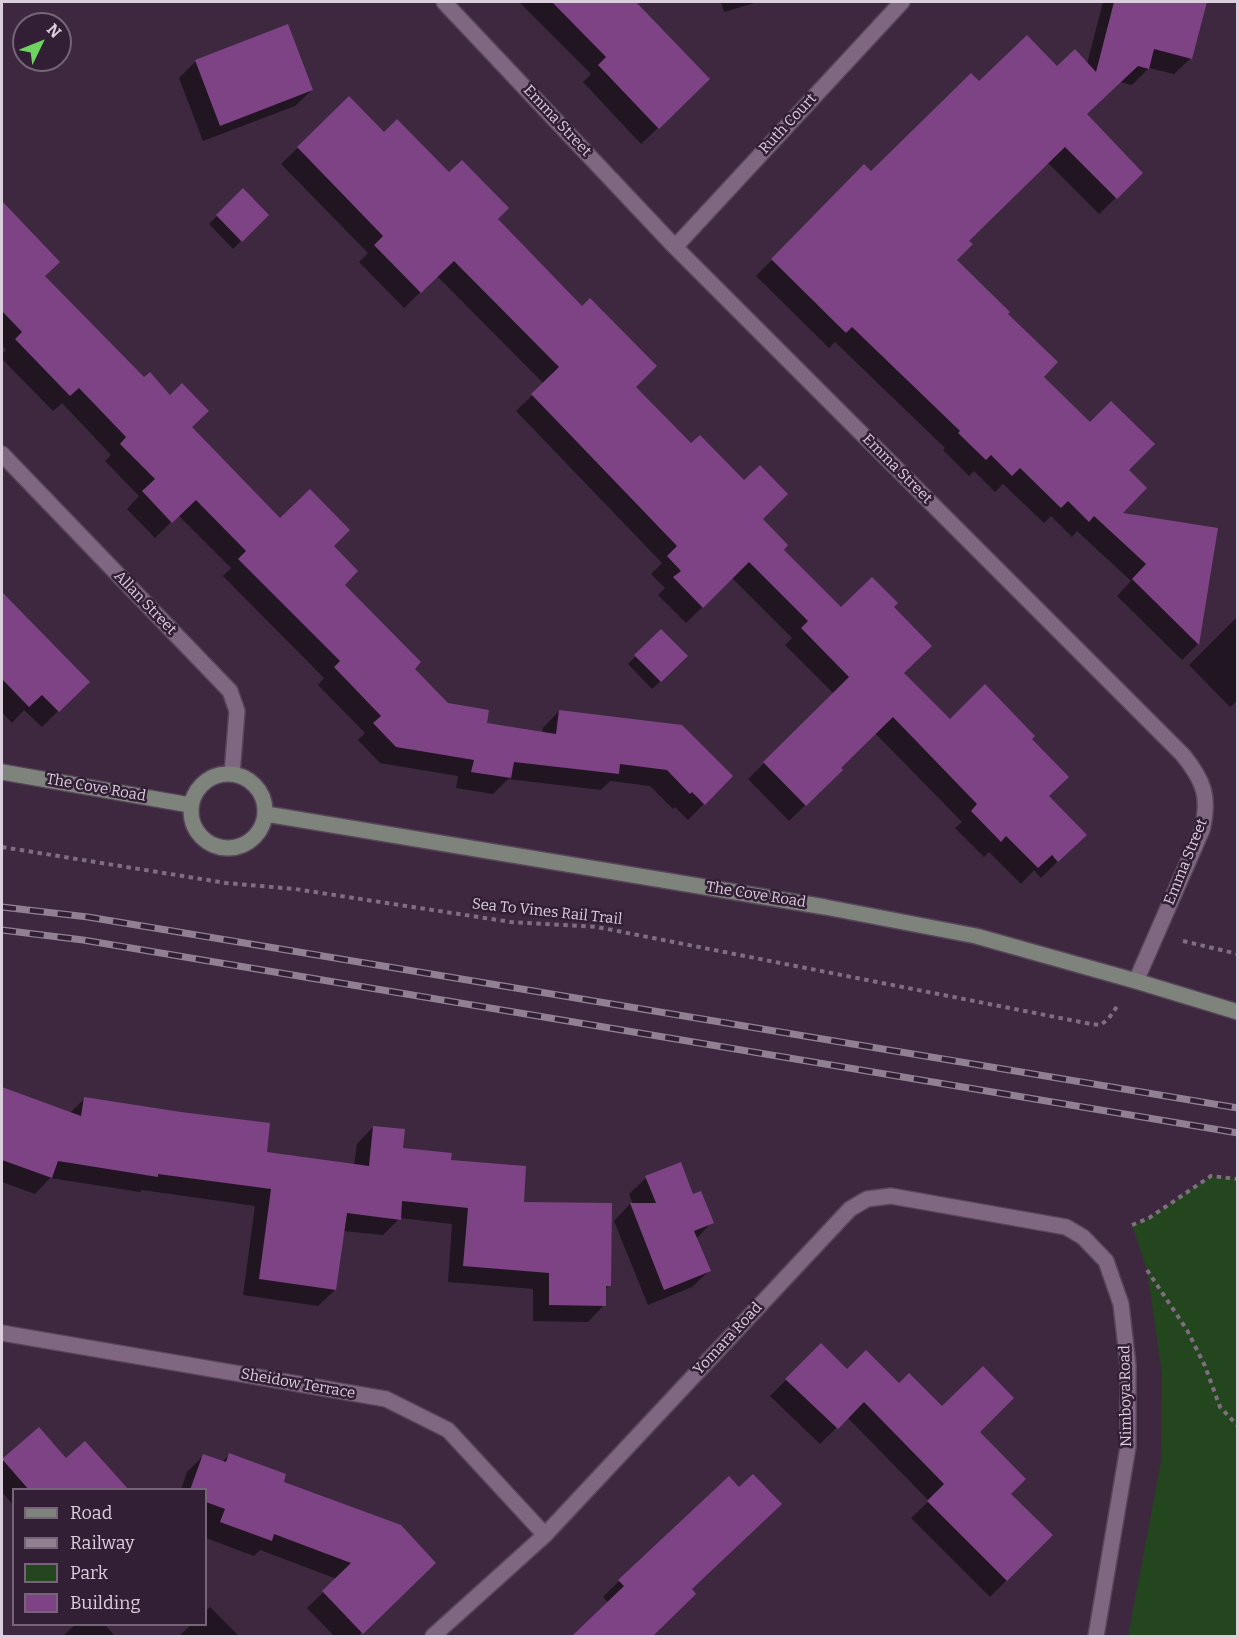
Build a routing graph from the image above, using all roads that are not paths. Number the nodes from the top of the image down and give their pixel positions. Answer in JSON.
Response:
{"nodes":[{"id":1,"x":444,"y":2,"type":"edge"},
{"id":2,"x":902,"y":2,"type":"edge"},
{"id":3,"x":675,"y":247,"type":"junction"},
{"id":4,"x":2,"y":454,"type":"edge"},
{"id":5,"x":2,"y":772,"type":"edge"},
{"id":6,"x":232,"y":774,"type":"junction"},
{"id":7,"x":190,"y":805,"type":"junction"},
{"id":8,"x":266,"y":814,"type":"junction"},
{"id":9,"x":1136,"y":981,"type":"junction"},
{"id":10,"x":1238,"y":1012,"type":"edge"},
{"id":11,"x":1083,"y":1237,"type":"joint"},
{"id":12,"x":2,"y":1333,"type":"edge"},
{"id":13,"x":545,"y":1535,"type":"junction"},
{"id":14,"x":433,"y":1636,"type":"edge"},
{"id":15,"x":1096,"y":1636,"type":"edge"}],
"edges":[{"from":1,"to":3,"type":"street","name":"Emma Street"},
{"from":2,"to":3,"type":"street","name":"Ruth Court"},
{"from":3,"to":9,"type":"street","name":"Emma Street"},
{"from":4,"to":6,"type":"street","name":"Allan Street"},
{"from":5,"to":7,"type":"street","name":"The Cove Road"},
{"from":6,"to":7,"type":"street"},
{"from":6,"to":8,"type":"street"},
{"from":7,"to":8,"type":"street"},
{"from":8,"to":9,"type":"street","name":"The Cove Road"},
{"from":9,"to":10,"type":"street","name":"The Cove Road"},
{"from":11,"to":13,"type":"street","name":"Yomara Road"},
{"from":11,"to":15,"type":"street","name":"Nimboya Road"},
{"from":12,"to":13,"type":"street","name":"Sheidow Terrace"},
{"from":13,"to":14,"type":"street","name":"Yomara Road"}]}
